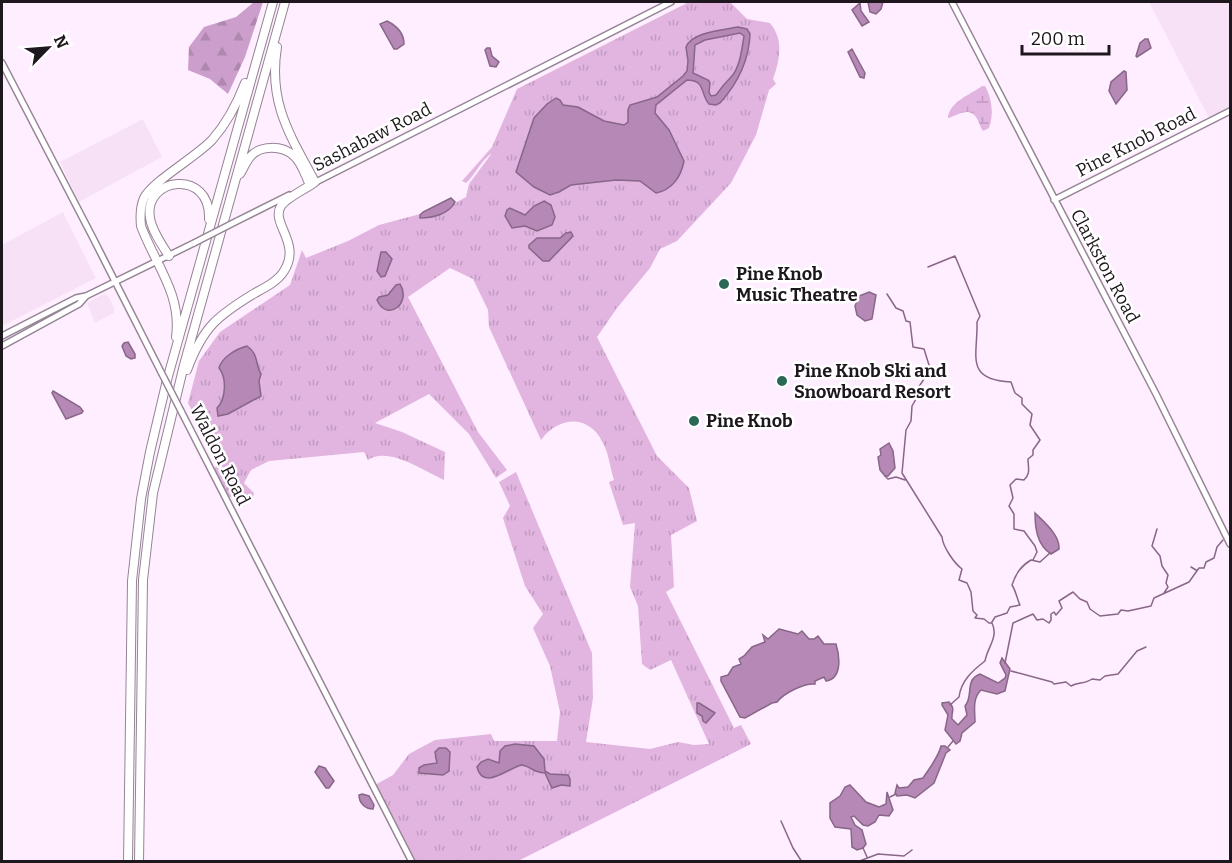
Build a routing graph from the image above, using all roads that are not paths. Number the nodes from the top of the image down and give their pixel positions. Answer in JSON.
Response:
{"nodes":[{"id":1,"x":273,"y":2,"type":"edge"},
{"id":2,"x":671,"y":2,"type":"edge"},
{"id":3,"x":952,"y":2,"type":"edge"},
{"id":4,"x":285,"y":3,"type":"edge"},
{"id":5,"x":260,"y":43,"type":"junction"},
{"id":6,"x":2,"y":63,"type":"edge"},
{"id":7,"x":1230,"y":111,"type":"edge"},
{"id":8,"x":312,"y":184,"type":"junction"},
{"id":9,"x":232,"y":192,"type":"junction"},
{"id":10,"x":1054,"y":200,"type":"junction"},
{"id":11,"x":209,"y":229,"type":"junction"},
{"id":12,"x":169,"y":256,"type":"junction"},
{"id":13,"x":158,"y":261,"type":"junction"},
{"id":14,"x":115,"y":281,"type":"junction"},
{"id":15,"x":65,"y":308,"type":"junction"},
{"id":16,"x":22,"y":327,"type":"junction"},
{"id":17,"x":24,"y":334,"type":"junction"},
{"id":18,"x":2,"y":336,"type":"edge"},
{"id":19,"x":2,"y":346,"type":"edge"},
{"id":20,"x":164,"y":374,"type":"junction"},
{"id":21,"x":179,"y":390,"type":"junction"},
{"id":22,"x":1230,"y":544,"type":"edge"},
{"id":23,"x":128,"y":861,"type":"edge"},
{"id":24,"x":139,"y":861,"type":"edge"},
{"id":25,"x":412,"y":861,"type":"edge"}],
"edges":[{"from":1,"to":5,"type":"highway"},
{"from":2,"to":8,"type":"main road","name":"Sashabaw Road"},
{"from":3,"to":10,"type":"main road","name":"Clarkston Road"},
{"from":4,"to":8,"type":"highway"},
{"from":4,"to":9,"type":"highway"},
{"from":5,"to":11,"type":"highway"},
{"from":5,"to":13,"type":"highway"},
{"from":6,"to":14,"type":"main road","name":"Waldon Road"},
{"from":7,"to":10,"type":"main road","name":"Pine Knob Road"},
{"from":8,"to":9,"type":"highway"},
{"from":8,"to":12,"type":"main road","name":"Sashabaw Road","bridge":true},
{"from":8,"to":21,"type":"highway"},
{"from":9,"to":21,"type":"highway"},
{"from":10,"to":22,"type":"main road","name":"Clarkston Road"},
{"from":11,"to":12,"type":"highway"},
{"from":11,"to":20,"type":"highway"},
{"from":12,"to":13,"type":"main road","name":"Sashabaw Road"},
{"from":13,"to":14,"type":"main road","name":"Sashabaw Road"},
{"from":13,"to":20,"type":"highway"},
{"from":14,"to":15,"type":"main road","name":"Sashabaw Road"},
{"from":14,"to":20,"type":"main road","name":"Waldon Road"},
{"from":15,"to":16,"type":"main road","name":"Sashabaw Road"},
{"from":15,"to":17,"type":"main road","name":"Sashabaw Road"},
{"from":16,"to":17,"type":"main road"},
{"from":16,"to":18,"type":"main road","name":"Sashabaw Road"},
{"from":17,"to":19,"type":"main road","name":"Sashabaw Road"},
{"from":20,"to":23,"type":"highway"},
{"from":20,"to":25,"type":"main road","name":"Waldon Road","bridge":true},
{"from":21,"to":24,"type":"highway"}]}
